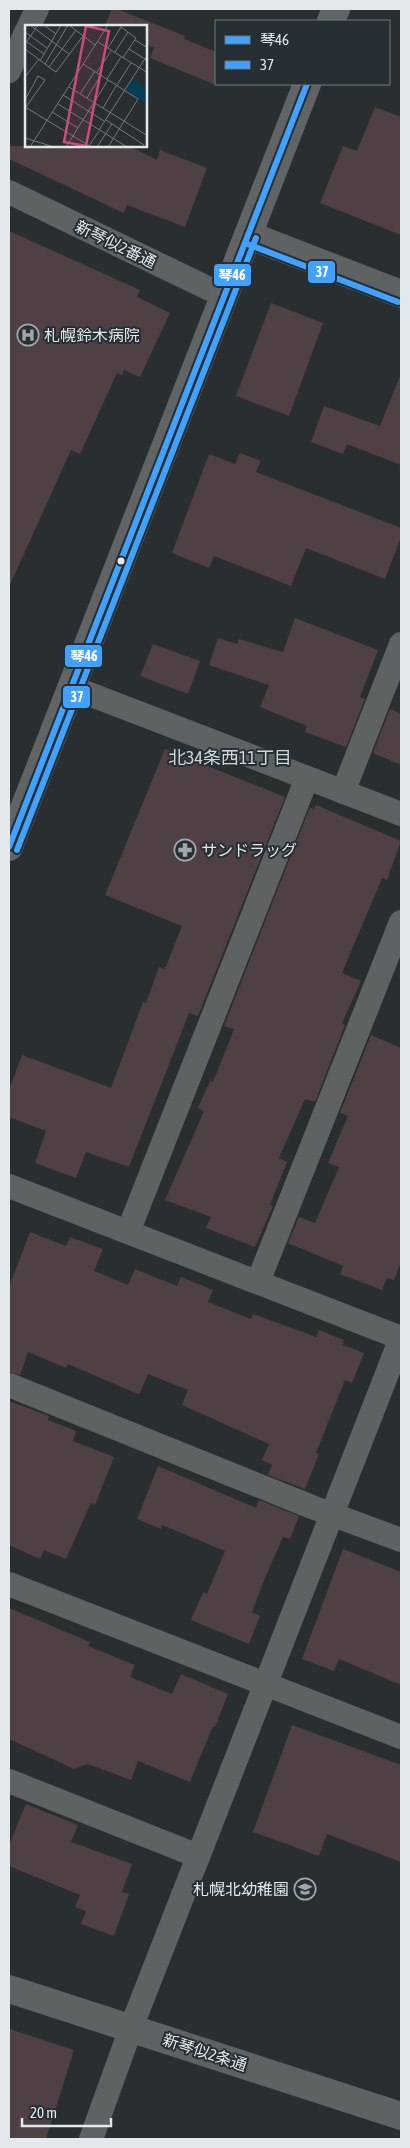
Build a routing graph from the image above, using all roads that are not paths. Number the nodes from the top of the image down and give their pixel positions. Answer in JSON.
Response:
{"nodes":[{"id":1,"x":37,"y":9,"type":"edge"},
{"id":2,"x":29,"y":25,"type":"edge"},
{"id":3,"x":25,"y":34,"type":"edge"},
{"id":4,"x":9,"y":71,"type":"edge"},
{"id":5,"x":307,"y":85,"type":"edge"},
{"id":6,"x":9,"y":192,"type":"edge"},
{"id":7,"x":248,"y":235,"type":"junction"},
{"id":8,"x":401,"y":294,"type":"edge"},
{"id":9,"x":224,"y":296,"type":"junction"},
{"id":10,"x":401,"y":644,"type":"edge"},
{"id":11,"x":71,"y":687,"type":"junction"},
{"id":12,"x":307,"y":778,"type":"junction"},
{"id":13,"x":343,"y":792,"type":"junction"},
{"id":14,"x":401,"y":814,"type":"edge"},
{"id":15,"x":9,"y":847,"type":"edge"},
{"id":16,"x":401,"y":922,"type":"edge"},
{"id":17,"x":9,"y":1186,"type":"edge"},
{"id":18,"x":128,"y":1232,"type":"junction"},
{"id":19,"x":258,"y":1282,"type":"junction"},
{"id":20,"x":401,"y":1338,"type":"edge"},
{"id":21,"x":9,"y":1385,"type":"edge"},
{"id":22,"x":332,"y":1515,"type":"junction"},
{"id":23,"x":401,"y":1540,"type":"edge"},
{"id":24,"x":9,"y":1584,"type":"edge"},
{"id":25,"x":266,"y":1684,"type":"junction"},
{"id":26,"x":401,"y":1737,"type":"edge"},
{"id":27,"x":9,"y":1781,"type":"edge"},
{"id":28,"x":198,"y":1856,"type":"junction"},
{"id":29,"x":9,"y":1989,"type":"edge"},
{"id":30,"x":131,"y":2028,"type":"junction"},
{"id":31,"x":401,"y":2116,"type":"edge"},
{"id":32,"x":91,"y":2139,"type":"edge"}],
"edges":[{"from":1,"to":2,"type":"street"},
{"from":3,"to":4,"type":"street"},
{"from":5,"to":7,"type":"main road"},
{"from":6,"to":9,"type":"street","name":"新琴似2番通"},
{"from":7,"to":8,"type":"street"},
{"from":7,"to":9,"type":"main road"},
{"from":9,"to":11,"type":"main road"},
{"from":10,"to":13,"type":"street"},
{"from":11,"to":12,"type":"street"},
{"from":11,"to":15,"type":"main road"},
{"from":12,"to":13,"type":"street"},
{"from":12,"to":18,"type":"street"},
{"from":13,"to":14,"type":"street"},
{"from":16,"to":19,"type":"street"},
{"from":17,"to":18,"type":"street"},
{"from":18,"to":19,"type":"street"},
{"from":19,"to":20,"type":"street"},
{"from":20,"to":22,"type":"street"},
{"from":21,"to":22,"type":"street"},
{"from":22,"to":23,"type":"street"},
{"from":22,"to":25,"type":"street"},
{"from":24,"to":25,"type":"street"},
{"from":25,"to":26,"type":"street"},
{"from":25,"to":28,"type":"street"},
{"from":27,"to":28,"type":"street"},
{"from":28,"to":30,"type":"street"},
{"from":29,"to":30,"type":"street","name":"新琴似2条通"},
{"from":30,"to":31,"type":"street","name":"新琴似2条通"},
{"from":30,"to":32,"type":"street"}]}
